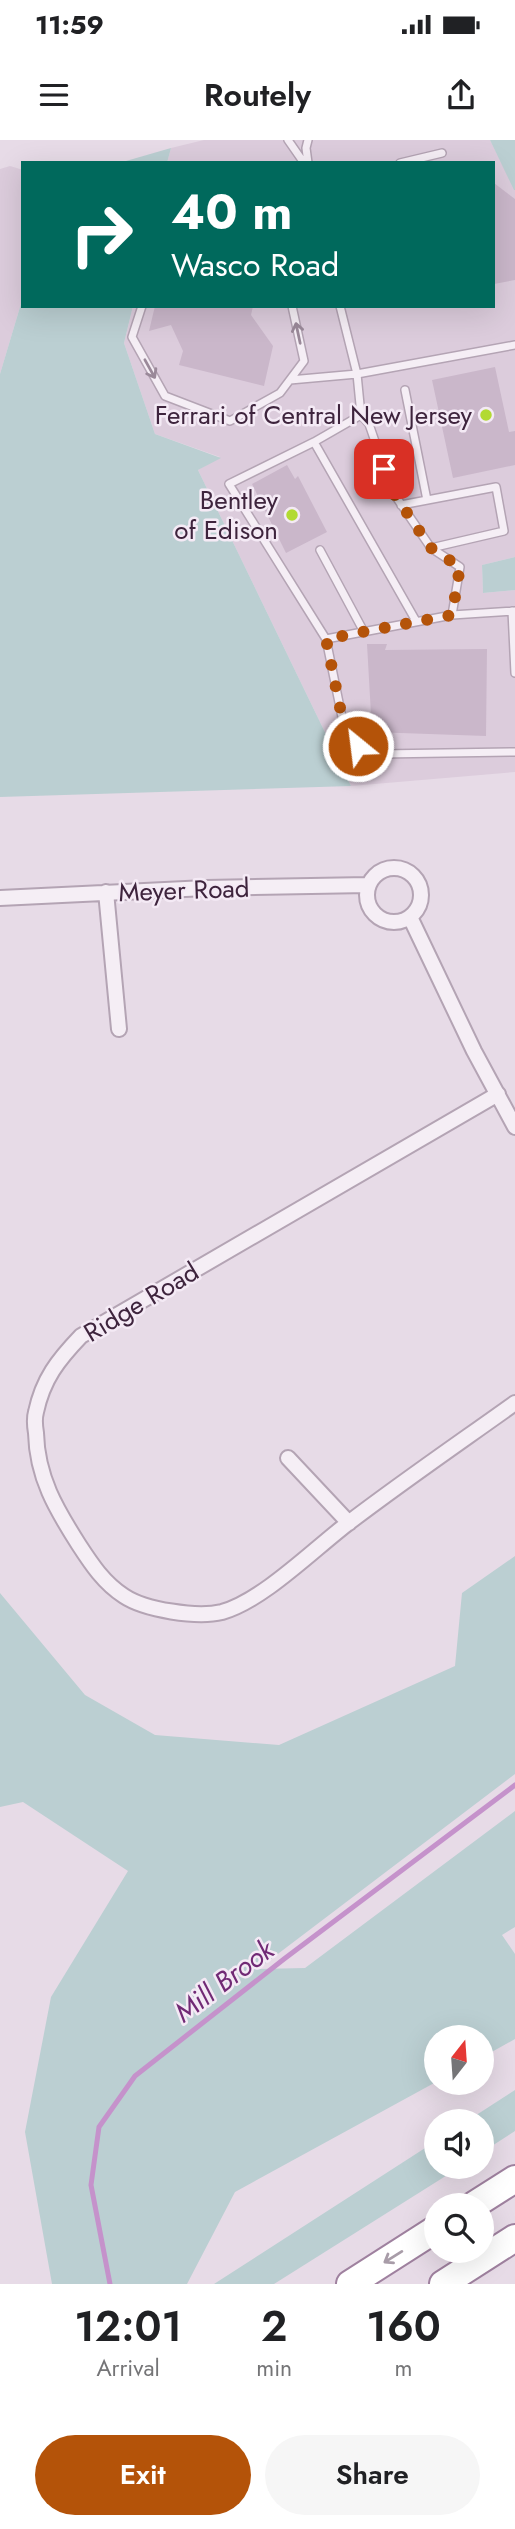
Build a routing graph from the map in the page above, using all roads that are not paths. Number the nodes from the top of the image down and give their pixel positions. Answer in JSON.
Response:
{"nodes":[{"id":1,"x":288,"y":140,"type":"edge"},
{"id":2,"x":307,"y":140,"type":"edge"},
{"id":3,"x":442,"y":153,"type":"dead end"},
{"id":4,"x":304,"y":161,"type":"edge"},
{"id":5,"x":306,"y":161,"type":"edge"},
{"id":6,"x":408,"y":161,"type":"edge"},
{"id":7,"x":141,"y":308,"type":"edge"},
{"id":8,"x":292,"y":308,"type":"edge"},
{"id":9,"x":340,"y":308,"type":"edge"},
{"id":10,"x":515,"y":345,"type":"edge"},
{"id":11,"x":357,"y":374,"type":"junction"},
{"id":12,"x":289,"y":380,"type":"junction"},
{"id":13,"x":405,"y":390,"type":"dead end"},
{"id":14,"x":361,"y":415,"type":"junction"},
{"id":15,"x":314,"y":442,"type":"junction"},
{"id":16,"x":427,"y":500,"type":"junction"},
{"id":17,"x":401,"y":505,"type":"junction"},
{"id":18,"x":431,"y":548,"type":"junction"},
{"id":19,"x":320,"y":550,"type":"dead end"},
{"id":20,"x":514,"y":611,"type":"edge"},
{"id":21,"x":452,"y":615,"type":"junction"},
{"id":22,"x":416,"y":621,"type":"junction"},
{"id":23,"x":363,"y":632,"type":"junction"},
{"id":24,"x":326,"y":639,"type":"junction"},
{"id":25,"x":515,"y":673,"type":"edge"},
{"id":26,"x":515,"y":752,"type":"edge"},
{"id":27,"x":368,"y":885,"type":"junction"},
{"id":28,"x":106,"y":892,"type":"junction"},
{"id":29,"x":0,"y":898,"type":"edge"},
{"id":30,"x":410,"y":917,"type":"junction"},
{"id":31,"x":119,"y":1029,"type":"dead end"},
{"id":32,"x":498,"y":1094,"type":"junction"},
{"id":33,"x":515,"y":1127,"type":"edge"},
{"id":34,"x":515,"y":1403,"type":"edge"},
{"id":35,"x":288,"y":1458,"type":"dead end"},
{"id":36,"x":349,"y":1523,"type":"junction"},
{"id":37,"x":515,"y":2179,"type":"edge"},
{"id":38,"x":493,"y":2193,"type":"edge"},
{"id":39,"x":424,"y":2238,"type":"edge"},
{"id":40,"x":515,"y":2238,"type":"edge"},
{"id":41,"x":350,"y":2284,"type":"edge"},
{"id":42,"x":443,"y":2284,"type":"edge"}],
"edges":[{"from":1,"to":4,"type":"lane"},
{"from":2,"to":5,"type":"lane"},
{"from":3,"to":6,"type":"lane"},
{"from":7,"to":12,"type":"lane","one_way":true},
{"from":12,"to":8,"type":"lane","one_way":true},
{"from":9,"to":11,"type":"lane"},
{"from":10,"to":11,"type":"lane"},
{"from":11,"to":12,"type":"lane"},
{"from":11,"to":14,"type":"lane"},
{"from":13,"to":16,"type":"lane"},
{"from":14,"to":15,"type":"lane"},
{"from":14,"to":17,"type":"lane"},
{"from":15,"to":22,"type":"lane"},
{"from":15,"to":24,"type":"lane"},
{"from":16,"to":17,"type":"lane"},
{"from":16,"to":18,"type":"lane"},
{"from":17,"to":18,"type":"lane"},
{"from":18,"to":21,"type":"lane"},
{"from":19,"to":23,"type":"lane"},
{"from":20,"to":21,"type":"lane"},
{"from":20,"to":25,"type":"lane"},
{"from":21,"to":22,"type":"lane"},
{"from":22,"to":23,"type":"lane"},
{"from":23,"to":24,"type":"lane"},
{"from":24,"to":26,"type":"lane"},
{"from":27,"to":28,"type":"street","name":"Meyer Road"},
{"from":27,"to":30,"type":"street"},
{"from":27,"to":30,"type":"street","name":"Meyer Road"},
{"from":28,"to":29,"type":"street","name":"Meyer Road"},
{"from":28,"to":31,"type":"street"},
{"from":30,"to":32,"type":"street"},
{"from":32,"to":33,"type":"street"},
{"from":32,"to":36,"type":"street","name":"Ridge Road"},
{"from":34,"to":36,"type":"street","name":"Ridge Road"},
{"from":35,"to":36,"type":"street"},
{"from":37,"to":38,"type":"highway"},
{"from":39,"to":41,"type":"highway","one_way":true},
{"from":40,"to":42,"type":"highway"}]}
